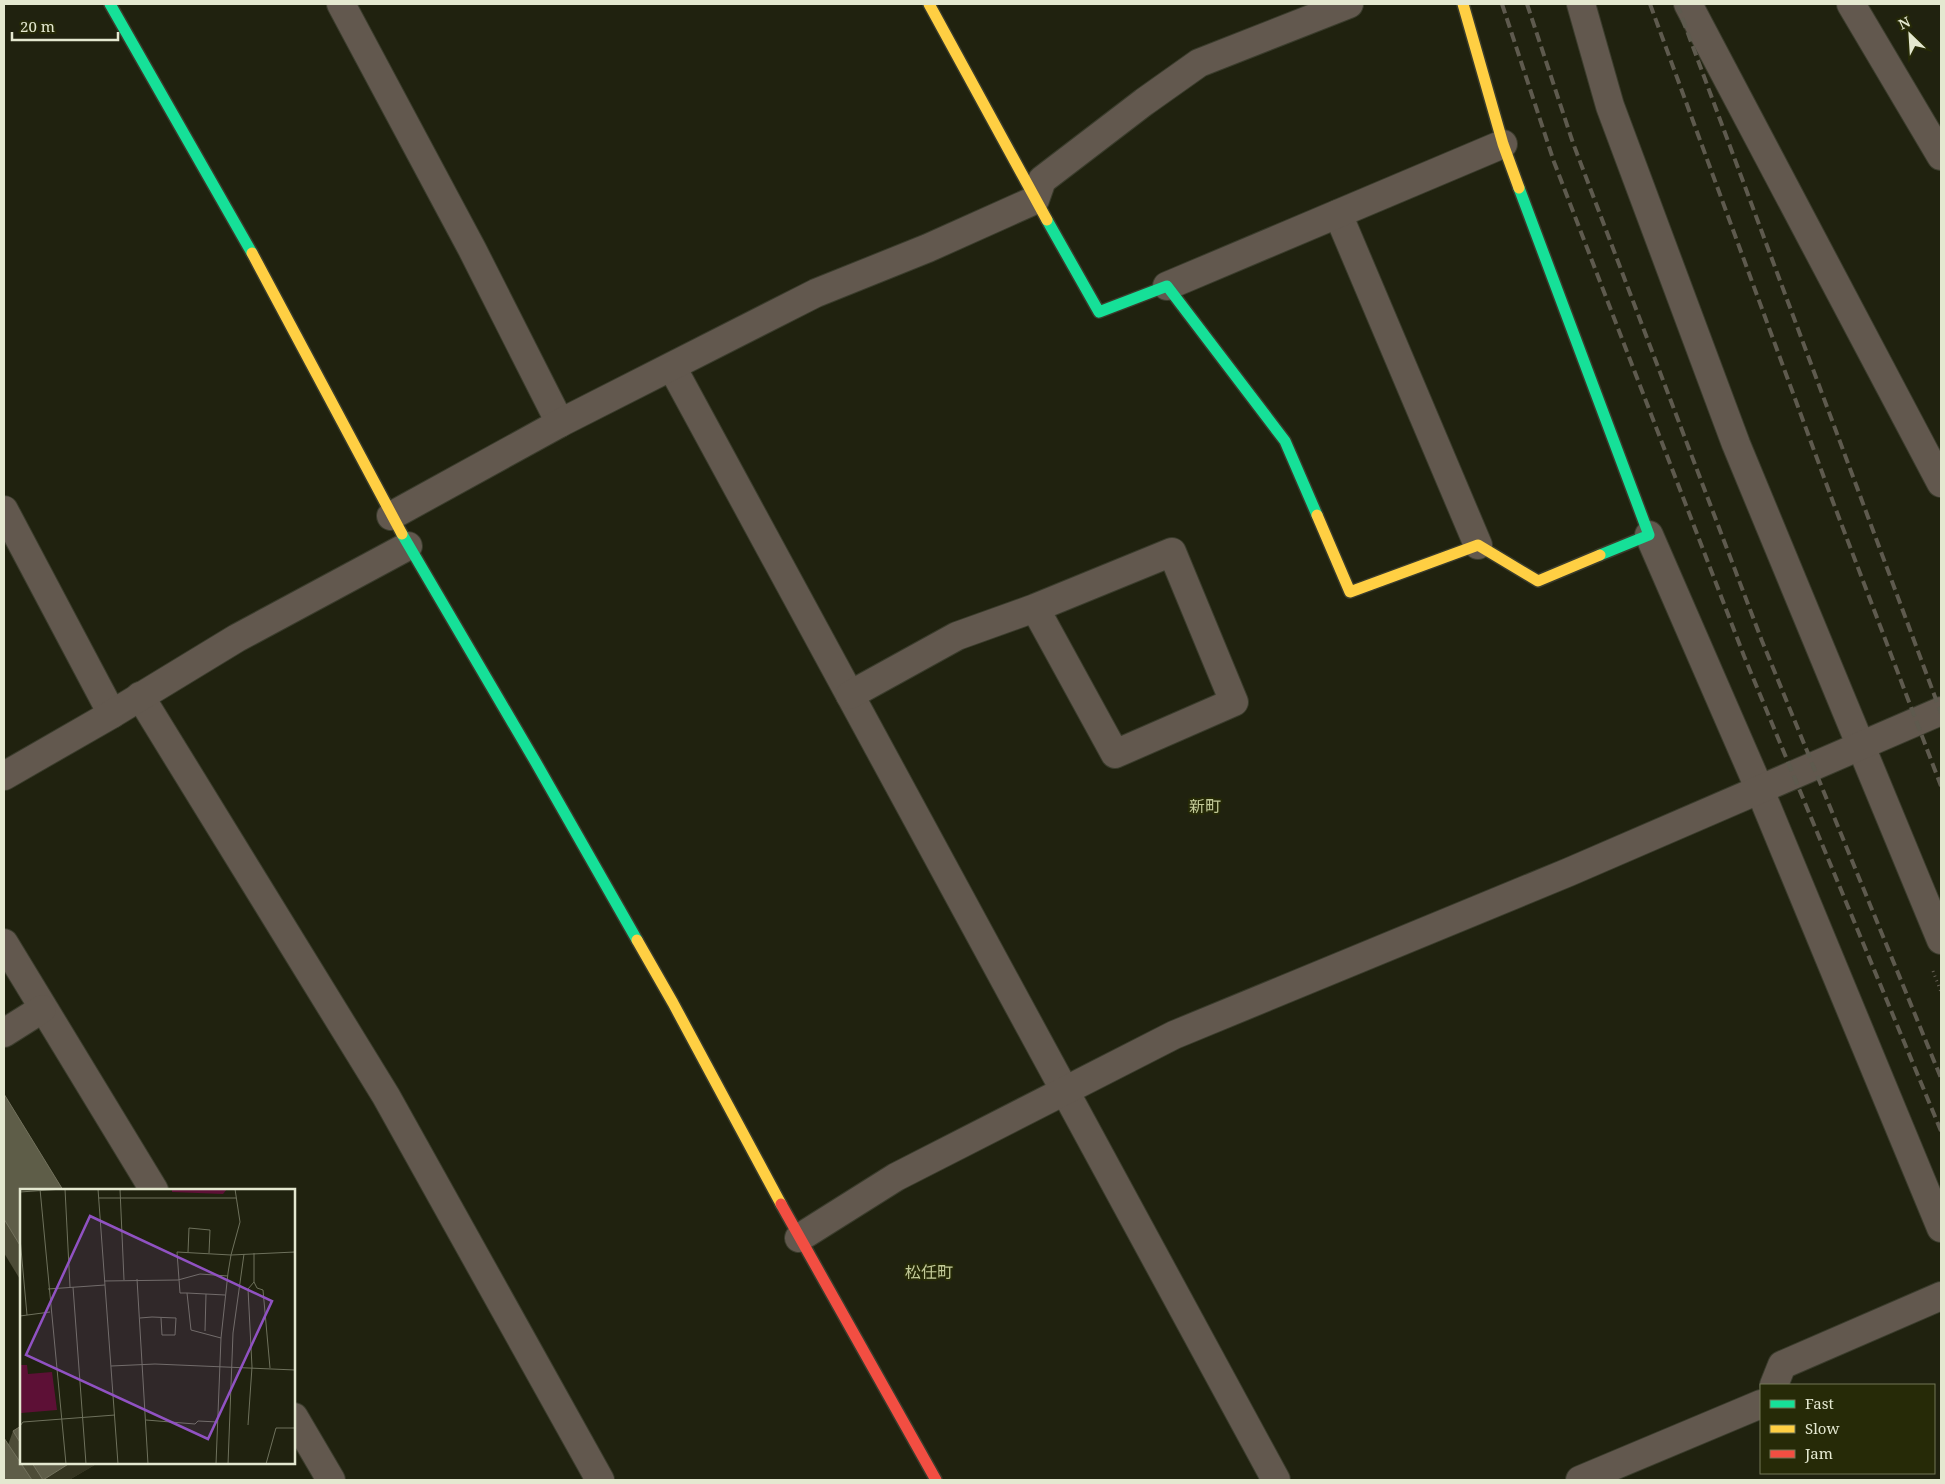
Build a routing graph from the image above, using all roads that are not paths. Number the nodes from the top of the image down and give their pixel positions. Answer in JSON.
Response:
{"nodes":[{"id":1,"x":110,"y":4,"type":"edge"},
{"id":2,"x":341,"y":4,"type":"edge"},
{"id":3,"x":929,"y":4,"type":"edge"},
{"id":4,"x":1349,"y":4,"type":"edge"},
{"id":5,"x":1463,"y":4,"type":"edge"},
{"id":6,"x":1580,"y":4,"type":"edge"},
{"id":7,"x":1688,"y":4,"type":"edge"},
{"id":8,"x":1851,"y":4,"type":"edge"},
{"id":9,"x":1503,"y":144,"type":"junction"},
{"id":10,"x":1941,"y":156,"type":"edge"},
{"id":11,"x":1035,"y":200,"type":"junction"},
{"id":12,"x":1338,"y":214,"type":"junction"},
{"id":13,"x":1167,"y":286,"type":"junction"},
{"id":14,"x":672,"y":367,"type":"junction"},
{"id":15,"x":560,"y":423,"type":"junction"},
{"id":16,"x":1941,"y":483,"type":"edge"},
{"id":17,"x":4,"y":510,"type":"edge"},
{"id":18,"x":391,"y":516,"type":"junction"},
{"id":19,"x":1649,"y":535,"type":"junction"},
{"id":20,"x":1478,"y":545,"type":"junction"},
{"id":21,"x":408,"y":546,"type":"junction"},
{"id":22,"x":1035,"y":608,"type":"junction"},
{"id":23,"x":850,"y":695,"type":"junction"},
{"id":24,"x":140,"y":696,"type":"junction"},
{"id":25,"x":1941,"y":711,"type":"edge"},
{"id":26,"x":112,"y":714,"type":"junction"},
{"id":27,"x":1861,"y":745,"type":"junction"},
{"id":28,"x":4,"y":776,"type":"edge"},
{"id":29,"x":1759,"y":788,"type":"junction"},
{"id":30,"x":1941,"y":940,"type":"edge"},
{"id":31,"x":4,"y":943,"type":"edge"},
{"id":32,"x":42,"y":1009,"type":"junction"},
{"id":33,"x":4,"y":1033,"type":"edge"},
{"id":34,"x":1064,"y":1090,"type":"junction"},
{"id":35,"x":153,"y":1189,"type":"edge"},
{"id":36,"x":1941,"y":1228,"type":"edge"},
{"id":37,"x":799,"y":1238,"type":"junction"},
{"id":38,"x":1941,"y":1296,"type":"edge"},
{"id":39,"x":1774,"y":1384,"type":"edge"},
{"id":40,"x":1760,"y":1404,"type":"edge"},
{"id":41,"x":295,"y":1420,"type":"edge"},
{"id":42,"x":331,"y":1480,"type":"edge"},
{"id":43,"x":600,"y":1480,"type":"edge"},
{"id":44,"x":936,"y":1480,"type":"edge"},
{"id":45,"x":1276,"y":1480,"type":"edge"},
{"id":46,"x":1580,"y":1480,"type":"edge"}],
"edges":[{"from":1,"to":18,"type":"main road"},
{"from":2,"to":15,"type":"street"},
{"from":3,"to":11,"type":"main road"},
{"from":4,"to":11,"type":"street"},
{"from":5,"to":9,"type":"main road"},
{"from":6,"to":27,"type":"street"},
{"from":7,"to":16,"type":"street"},
{"from":8,"to":10,"type":"street"},
{"from":9,"to":12,"type":"street"},
{"from":9,"to":19,"type":"main road"},
{"from":11,"to":13,"type":"main road"},
{"from":11,"to":14,"type":"street"},
{"from":12,"to":13,"type":"street"},
{"from":12,"to":20,"type":"street"},
{"from":13,"to":20,"type":"main road"},
{"from":14,"to":15,"type":"street"},
{"from":14,"to":23,"type":"street"},
{"from":15,"to":18,"type":"street"},
{"from":17,"to":26,"type":"street"},
{"from":18,"to":21,"type":"main road"},
{"from":19,"to":20,"type":"main road"},
{"from":19,"to":29,"type":"street"},
{"from":21,"to":24,"type":"street"},
{"from":21,"to":37,"type":"main road"},
{"from":22,"to":22,"type":"street"},
{"from":22,"to":23,"type":"street"},
{"from":23,"to":34,"type":"street"},
{"from":24,"to":26,"type":"street"},
{"from":24,"to":43,"type":"street"},
{"from":25,"to":27,"type":"street"},
{"from":26,"to":28,"type":"street"},
{"from":27,"to":29,"type":"street"},
{"from":27,"to":30,"type":"street"},
{"from":29,"to":34,"type":"street"},
{"from":29,"to":36,"type":"street"},
{"from":31,"to":32,"type":"street"},
{"from":32,"to":33,"type":"street"},
{"from":32,"to":35,"type":"street"},
{"from":34,"to":37,"type":"street"},
{"from":34,"to":45,"type":"street"},
{"from":37,"to":44,"type":"main road"},
{"from":38,"to":39,"type":"street"},
{"from":40,"to":46,"type":"street"},
{"from":41,"to":42,"type":"street"}]}
